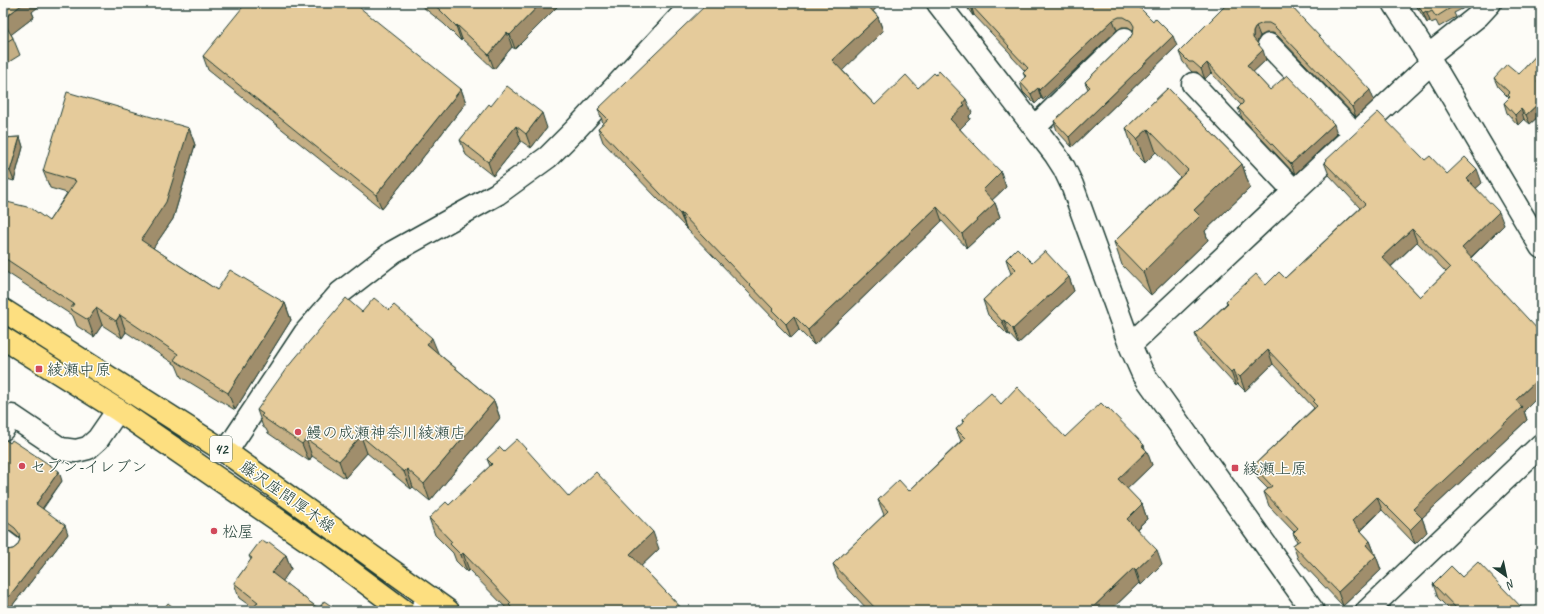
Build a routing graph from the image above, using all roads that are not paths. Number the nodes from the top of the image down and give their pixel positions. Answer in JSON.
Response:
{"nodes":[{"id":1,"x":693,"y":3,"type":"edge"},
{"id":2,"x":1394,"y":3,"type":"edge"},
{"id":3,"x":1490,"y":3,"type":"edge"},
{"id":4,"x":940,"y":4,"type":"edge"},
{"id":5,"x":1125,"y":39,"type":"dead end"},
{"id":6,"x":1269,"y":45,"type":"dead end"},
{"id":7,"x":1430,"y":59,"type":"junction"},
{"id":8,"x":1193,"y":84,"type":"dead end"},
{"id":9,"x":1035,"y":127,"type":"junction"},
{"id":10,"x":1355,"y":134,"type":"junction"},
{"id":11,"x":1294,"y":191,"type":"junction"},
{"id":12,"x":1538,"y":236,"type":"edge"},
{"id":13,"x":3,"y":310,"type":"edge"},
{"id":14,"x":3,"y":338,"type":"edge"},
{"id":15,"x":1130,"y":345,"type":"junction"},
{"id":16,"x":118,"y":410,"type":"junction"},
{"id":17,"x":6,"y":419,"type":"edge"},
{"id":18,"x":1541,"y":445,"type":"edge"},
{"id":19,"x":226,"y":452,"type":"junction"},
{"id":20,"x":433,"y":607,"type":"edge"},
{"id":21,"x":404,"y":611,"type":"edge"},
{"id":22,"x":1313,"y":611,"type":"edge"},
{"id":23,"x":1366,"y":611,"type":"edge"}],
"edges":[{"from":1,"to":19,"type":"street"},
{"from":2,"to":7,"type":"street"},
{"from":3,"to":7,"type":"street"},
{"from":4,"to":9,"type":"street"},
{"from":5,"to":9,"type":"street"},
{"from":6,"to":10,"type":"street"},
{"from":7,"to":10,"type":"street"},
{"from":7,"to":12,"type":"street"},
{"from":8,"to":11,"type":"street"},
{"from":9,"to":15,"type":"street"},
{"from":10,"to":11,"type":"street"},
{"from":11,"to":15,"type":"street"},
{"from":13,"to":19,"type":"main road","name":"藤沢座間厚木線","number":"42"},
{"from":14,"to":16,"type":"main road","name":"藤沢座間厚木線","number":"42"},
{"from":15,"to":22,"type":"street"},
{"from":16,"to":17,"type":"street"},
{"from":16,"to":21,"type":"main road","name":"藤沢座間厚木線","number":"42"},
{"from":18,"to":23,"type":"street"},
{"from":19,"to":20,"type":"main road","name":"藤沢座間厚木線","number":"42"}]}
